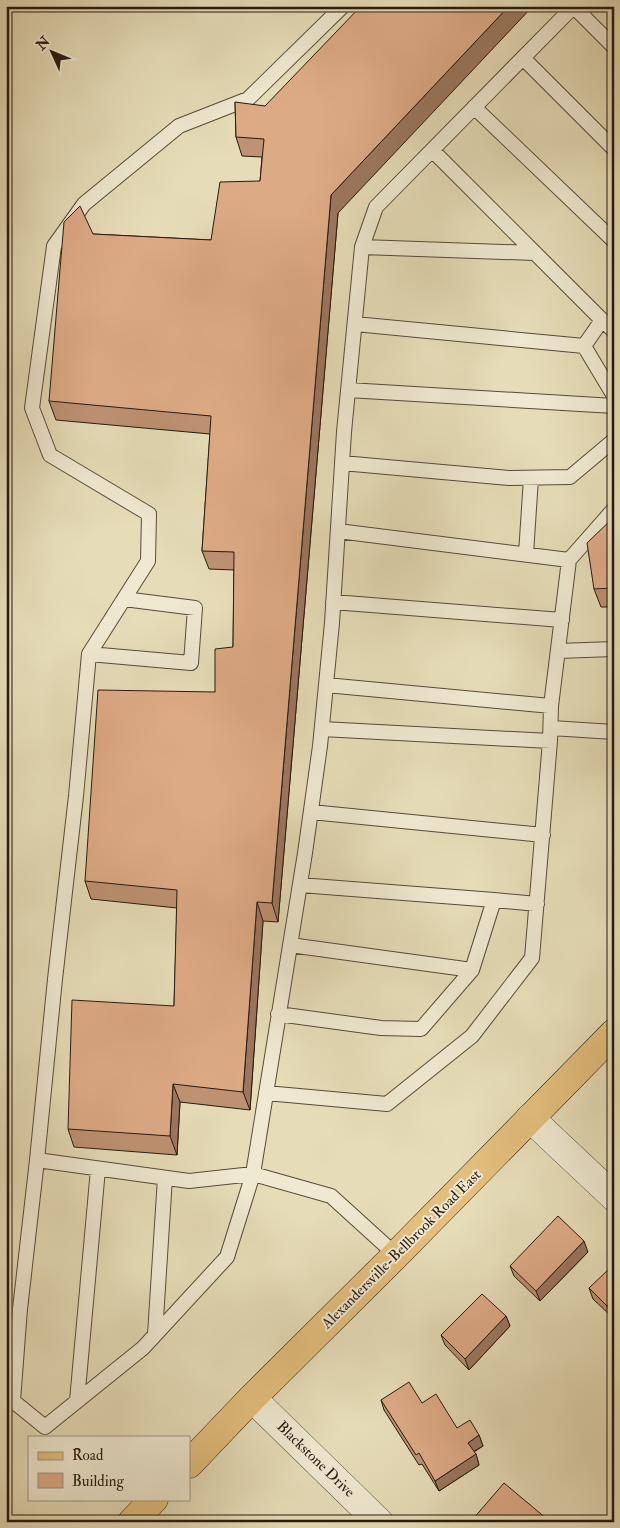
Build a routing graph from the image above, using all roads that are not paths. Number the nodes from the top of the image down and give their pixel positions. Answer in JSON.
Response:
{"nodes":[{"id":1,"x":343,"y":6,"type":"edge"},
{"id":2,"x":574,"y":7,"type":"edge"},
{"id":3,"x":614,"y":47,"type":"edge"},
{"id":4,"x":523,"y":58,"type":"junction"},
{"id":5,"x":474,"y":108,"type":"junction"},
{"id":6,"x":614,"y":149,"type":"edge"},
{"id":7,"x":432,"y":150,"type":"junction"},
{"id":8,"x":614,"y":241,"type":"edge"},
{"id":9,"x":362,"y":247,"type":"junction"},
{"id":10,"x":535,"y":253,"type":"junction"},
{"id":11,"x":602,"y":320,"type":"junction"},
{"id":12,"x":354,"y":324,"type":"junction"},
{"id":13,"x":614,"y":331,"type":"edge"},
{"id":14,"x":584,"y":346,"type":"junction"},
{"id":15,"x":348,"y":390,"type":"junction"},
{"id":16,"x":614,"y":396,"type":"edge"},
{"id":17,"x":614,"y":406,"type":"edge"},
{"id":18,"x":614,"y":440,"type":"edge"},
{"id":19,"x":342,"y":463,"type":"junction"},
{"id":20,"x":531,"y":478,"type":"junction"},
{"id":21,"x":614,"y":509,"type":"edge"},
{"id":22,"x":338,"y":531,"type":"junction"},
{"id":23,"x":526,"y":554,"type":"junction"},
{"id":24,"x":569,"y":560,"type":"junction"},
{"id":25,"x":124,"y":599,"type":"junction"},
{"id":26,"x":333,"y":602,"type":"junction"},
{"id":27,"x":562,"y":620,"type":"junction"},
{"id":28,"x":614,"y":649,"type":"edge"},
{"id":29,"x":558,"y":651,"type":"junction"},
{"id":30,"x":89,"y":654,"type":"junction"},
{"id":31,"x":326,"y":685,"type":"junction"},
{"id":32,"x":551,"y":706,"type":"junction"},
{"id":33,"x":322,"y":729,"type":"junction"},
{"id":34,"x":614,"y":732,"type":"edge"},
{"id":35,"x":550,"y":734,"type":"junction"},
{"id":36,"x":310,"y":812,"type":"junction"},
{"id":37,"x":543,"y":835,"type":"junction"},
{"id":38,"x":300,"y":885,"type":"junction"},
{"id":39,"x":494,"y":900,"type":"junction"},
{"id":40,"x":537,"y":904,"type":"junction"},
{"id":41,"x":290,"y":945,"type":"junction"},
{"id":42,"x":472,"y":970,"type":"junction"},
{"id":43,"x":278,"y":1014,"type":"junction"},
{"id":44,"x":614,"y":1033,"type":"edge"},
{"id":45,"x":266,"y":1093,"type":"junction"},
{"id":46,"x":530,"y":1118,"type":"junction"},
{"id":47,"x":37,"y":1160,"type":"junction"},
{"id":48,"x":98,"y":1169,"type":"junction"},
{"id":49,"x":253,"y":1174,"type":"junction"},
{"id":50,"x":165,"y":1178,"type":"junction"},
{"id":51,"x":614,"y":1197,"type":"edge"},
{"id":52,"x":396,"y":1256,"type":"junction"},
{"id":53,"x":155,"y":1334,"type":"junction"},
{"id":54,"x":252,"y":1398,"type":"junction"},
{"id":55,"x":77,"y":1401,"type":"junction"},
{"id":56,"x":190,"y":1463,"type":"edge"},
{"id":57,"x":153,"y":1500,"type":"edge"},
{"id":58,"x":132,"y":1522,"type":"edge"},
{"id":59,"x":379,"y":1522,"type":"edge"}],
"edges":[{"from":1,"to":25,"type":"lane"},
{"from":2,"to":3,"type":"lane"},
{"from":2,"to":4,"type":"lane"},
{"from":4,"to":5,"type":"lane"},
{"from":4,"to":6,"type":"lane"},
{"from":5,"to":7,"type":"lane"},
{"from":5,"to":8,"type":"lane"},
{"from":7,"to":9,"type":"lane"},
{"from":7,"to":10,"type":"lane"},
{"from":9,"to":10,"type":"lane"},
{"from":9,"to":12,"type":"lane"},
{"from":10,"to":11,"type":"lane"},
{"from":11,"to":13,"type":"lane"},
{"from":11,"to":14,"type":"lane"},
{"from":12,"to":14,"type":"lane"},
{"from":12,"to":15,"type":"lane"},
{"from":14,"to":16,"type":"lane"},
{"from":15,"to":17,"type":"lane"},
{"from":15,"to":19,"type":"lane"},
{"from":18,"to":20,"type":"lane"},
{"from":19,"to":20,"type":"lane"},
{"from":19,"to":22,"type":"lane"},
{"from":20,"to":23,"type":"lane"},
{"from":21,"to":24,"type":"lane"},
{"from":22,"to":23,"type":"lane"},
{"from":22,"to":26,"type":"lane"},
{"from":23,"to":24,"type":"lane"},
{"from":24,"to":27,"type":"lane"},
{"from":25,"to":30,"type":"lane"},
{"from":25,"to":30,"type":"lane"},
{"from":26,"to":27,"type":"lane"},
{"from":26,"to":31,"type":"lane"},
{"from":27,"to":29,"type":"lane"},
{"from":28,"to":29,"type":"lane"},
{"from":29,"to":32,"type":"lane"},
{"from":30,"to":47,"type":"lane"},
{"from":31,"to":32,"type":"lane"},
{"from":31,"to":33,"type":"lane"},
{"from":32,"to":35,"type":"lane"},
{"from":33,"to":35,"type":"lane"},
{"from":33,"to":36,"type":"lane"},
{"from":34,"to":35,"type":"lane"},
{"from":35,"to":37,"type":"lane"},
{"from":36,"to":37,"type":"lane"},
{"from":36,"to":38,"type":"lane"},
{"from":37,"to":40,"type":"lane"},
{"from":38,"to":39,"type":"lane"},
{"from":38,"to":41,"type":"lane"},
{"from":39,"to":40,"type":"lane"},
{"from":39,"to":42,"type":"lane"},
{"from":40,"to":45,"type":"lane"},
{"from":41,"to":42,"type":"lane"},
{"from":41,"to":43,"type":"lane"},
{"from":42,"to":43,"type":"lane"},
{"from":43,"to":45,"type":"lane"},
{"from":44,"to":46,"type":"main road","name":"Alexandersville-Bellbrook Road East"},
{"from":45,"to":49,"type":"lane"},
{"from":46,"to":51,"type":"street"},
{"from":46,"to":52,"type":"main road","name":"Alexandersville-Bellbrook Road East"},
{"from":47,"to":48,"type":"lane"},
{"from":47,"to":55,"type":"lane"},
{"from":48,"to":50,"type":"lane"},
{"from":48,"to":55,"type":"lane"},
{"from":49,"to":50,"type":"lane"},
{"from":49,"to":52,"type":"lane"},
{"from":49,"to":53,"type":"lane"},
{"from":50,"to":53,"type":"lane"},
{"from":52,"to":54,"type":"main road","name":"Alexandersville-Bellbrook Road East"},
{"from":53,"to":55,"type":"lane"},
{"from":54,"to":56,"type":"main road","name":"Alexandersville-Bellbrook Road East"},
{"from":54,"to":59,"type":"street","name":"Blackstone Drive"},
{"from":57,"to":58,"type":"main road"}]}
